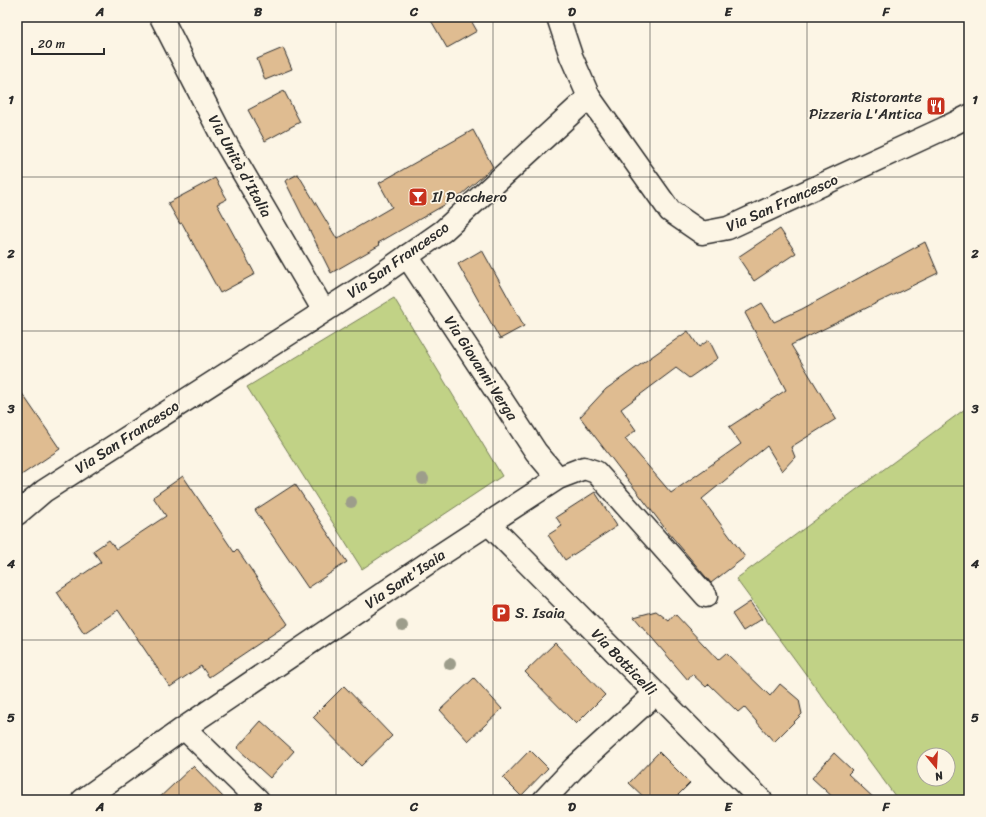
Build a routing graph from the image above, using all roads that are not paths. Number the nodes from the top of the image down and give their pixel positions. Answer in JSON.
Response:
{"nodes":[{"id":1,"x":161,"y":17,"type":"edge"},
{"id":2,"x":558,"y":17,"type":"edge"},
{"id":3,"x":589,"y":97,"type":"junction"},
{"id":4,"x":969,"y":116,"type":"edge"},
{"id":5,"x":407,"y":256,"type":"junction"},
{"id":6,"x":324,"y":311,"type":"junction"},
{"id":7,"x":558,"y":478,"type":"junction"},
{"id":8,"x":17,"y":514,"type":"edge"},
{"id":9,"x":488,"y":524,"type":"junction"},
{"id":10,"x":706,"y":596,"type":"dead end"},
{"id":11,"x":655,"y":694,"type":"junction"},
{"id":12,"x":184,"y":728,"type":"junction"},
{"id":13,"x":83,"y":800,"type":"edge"},
{"id":14,"x":258,"y":800,"type":"edge"},
{"id":15,"x":544,"y":800,"type":"edge"},
{"id":16,"x":761,"y":800,"type":"edge"}],
"edges":[{"from":1,"to":6,"type":"street","name":"Via Unità d'Italia"},
{"from":2,"to":3,"type":"street"},
{"from":3,"to":4,"type":"street","name":"Via San Francesco"},
{"from":3,"to":5,"type":"street","name":"Via San Francesco"},
{"from":5,"to":6,"type":"street","name":"Via San Francesco"},
{"from":5,"to":7,"type":"street","name":"Via Giovanni Verga"},
{"from":6,"to":8,"type":"street","name":"Via San Francesco"},
{"from":7,"to":9,"type":"street","name":"Via Sant'Isaia"},
{"from":7,"to":10,"type":"street","name":"Via Sant'Isaia"},
{"from":9,"to":11,"type":"street","name":"Via Botticelli"},
{"from":9,"to":12,"type":"street","name":"Via Sant'Isaia"},
{"from":11,"to":15,"type":"street"},
{"from":11,"to":16,"type":"street","name":"Via Botticelli"},
{"from":12,"to":13,"type":"street","name":"Via Sant'Isaia"},
{"from":12,"to":14,"type":"street"}]}
